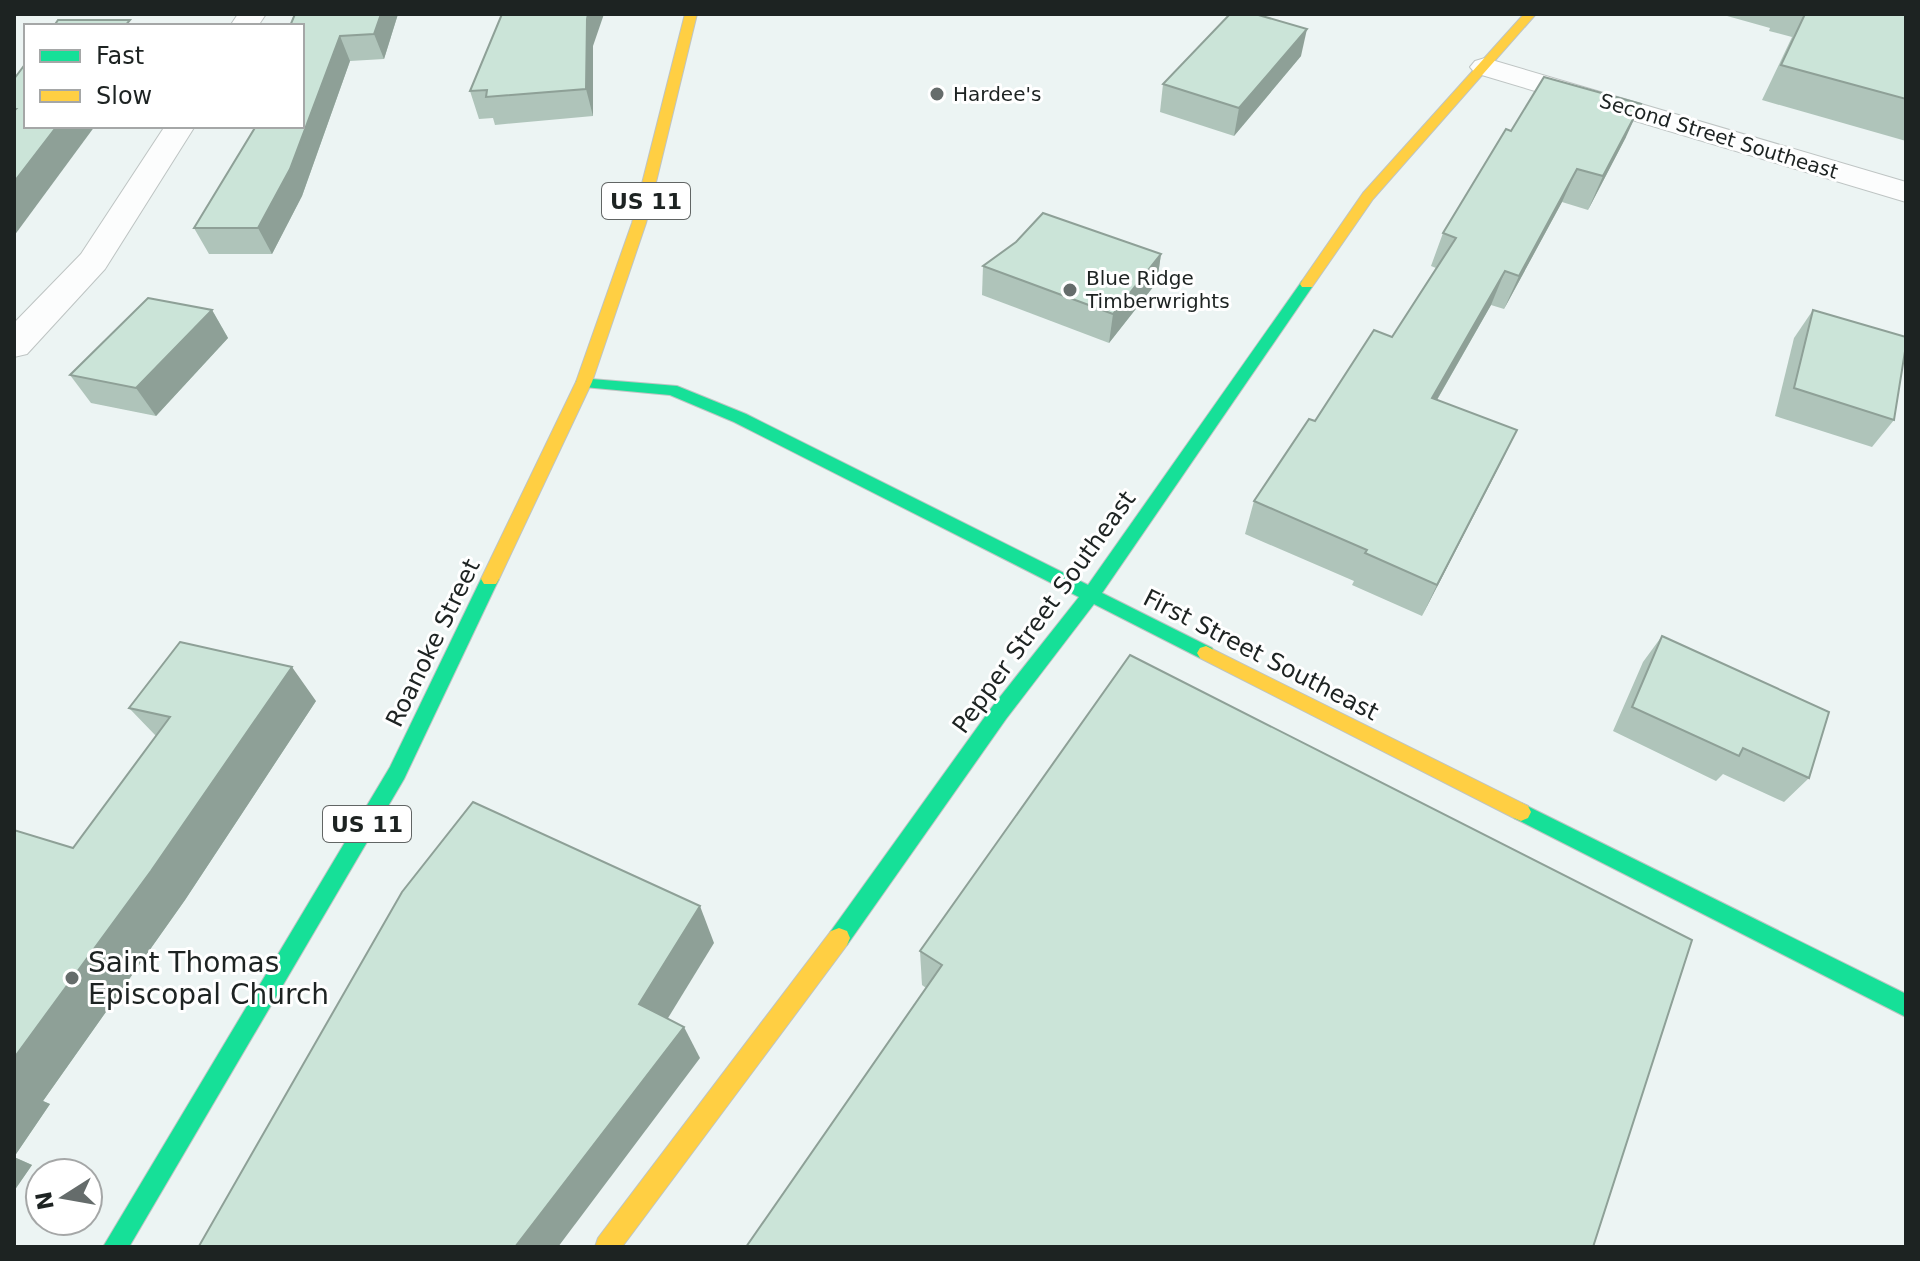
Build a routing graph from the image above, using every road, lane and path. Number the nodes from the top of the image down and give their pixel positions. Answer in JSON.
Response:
{"nodes":[{"id":1,"x":691,"y":14,"type":"edge"},
{"id":2,"x":1530,"y":14,"type":"edge"},
{"id":3,"x":1485,"y":67,"type":"junction"},
{"id":4,"x":179,"y":128,"type":"edge"},
{"id":5,"x":1906,"y":192,"type":"edge"},
{"id":6,"x":14,"y":345,"type":"edge"},
{"id":7,"x":584,"y":382,"type":"junction"},
{"id":8,"x":1090,"y":596,"type":"junction"},
{"id":9,"x":1906,"y":1006,"type":"edge"},
{"id":10,"x":115,"y":1247,"type":"edge"},
{"id":11,"x":607,"y":1247,"type":"edge"}],
"edges":[{"from":1,"to":7,"type":"street","name":"Roanoke Street","number":"US 11"},
{"from":2,"to":3,"type":"street","name":"Pepper Street Southeast"},
{"from":3,"to":5,"type":"street","name":"Second Street Southeast"},
{"from":3,"to":8,"type":"street","name":"Pepper Street Southeast"},
{"from":4,"to":6,"type":"street"},
{"from":7,"to":8,"type":"street","name":"First Street Southeast"},
{"from":7,"to":10,"type":"street","name":"Roanoke Street","number":"US 11"},
{"from":8,"to":9,"type":"street","name":"First Street Southeast"},
{"from":8,"to":11,"type":"street","name":"Pepper Street Southeast"}]}
